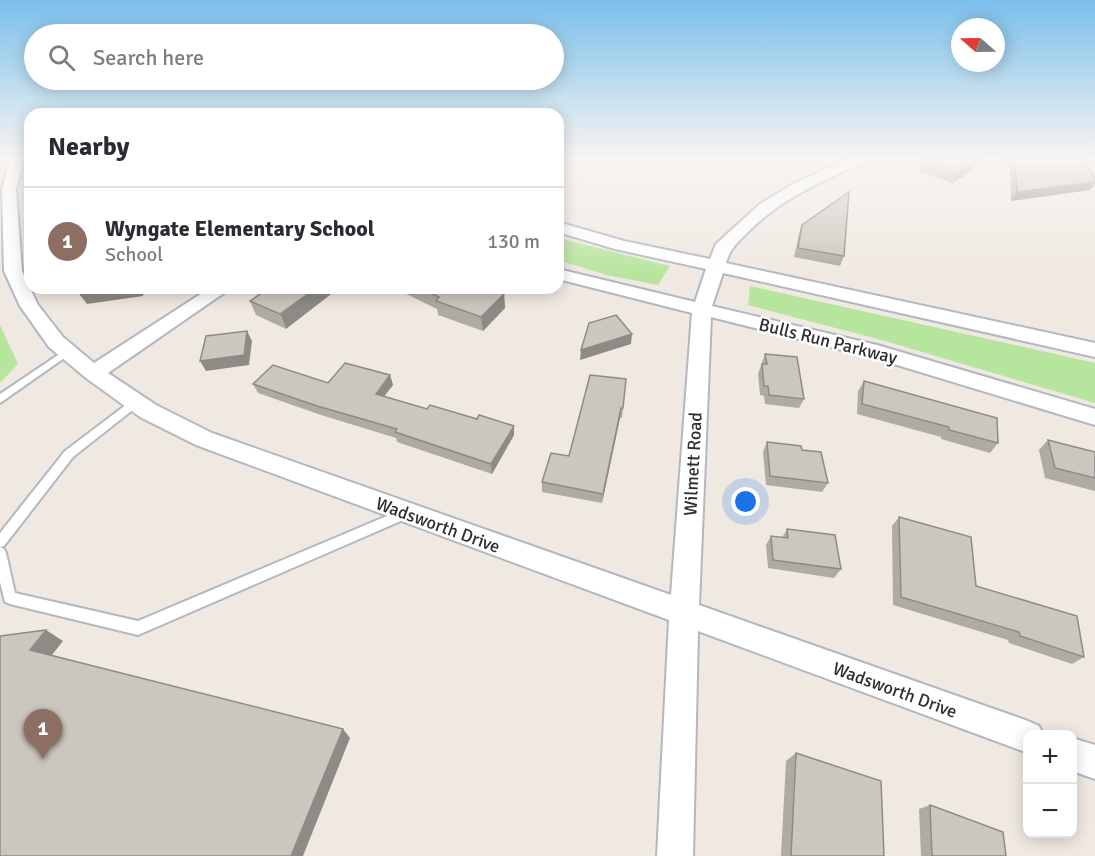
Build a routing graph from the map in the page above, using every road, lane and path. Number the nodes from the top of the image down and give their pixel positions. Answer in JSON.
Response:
{"nodes":[{"id":1,"x":6,"y":196,"type":"edge"},
{"id":2,"x":783,"y":196,"type":"edge"},
{"id":3,"x":564,"y":229,"type":"edge"},
{"id":4,"x":717,"y":265,"type":"junction"},
{"id":5,"x":564,"y":275,"type":"edge"},
{"id":6,"x":213,"y":294,"type":"edge"},
{"id":7,"x":702,"y":309,"type":"junction"},
{"id":8,"x":1095,"y":350,"type":"edge"},
{"id":9,"x":67,"y":352,"type":"junction"},
{"id":10,"x":93,"y":372,"type":"junction"},
{"id":11,"x":0,"y":399,"type":"edge"},
{"id":12,"x":135,"y":402,"type":"junction"},
{"id":13,"x":1095,"y":417,"type":"edge"},
{"id":14,"x":406,"y":513,"type":"junction"},
{"id":15,"x":0,"y":542,"type":"edge"},
{"id":16,"x":0,"y":553,"type":"edge"},
{"id":17,"x":684,"y":615,"type":"junction"},
{"id":18,"x":1023,"y":735,"type":"edge"},
{"id":19,"x":1077,"y":755,"type":"edge"},
{"id":20,"x":1095,"y":762,"type":"edge"},
{"id":21,"x":675,"y":856,"type":"edge"}],
"edges":[{"from":1,"to":9,"type":"street","name":"Wadsworth Drive"},
{"from":2,"to":4,"type":"street","name":"Wilmett Road"},
{"from":3,"to":4,"type":"street"},
{"from":4,"to":7,"type":"street","name":"Wilmett Road"},
{"from":4,"to":8,"type":"street"},
{"from":5,"to":7,"type":"street","name":"Bulls Run Parkway"},
{"from":6,"to":10,"type":"street"},
{"from":7,"to":13,"type":"street","name":"Bulls Run Parkway"},
{"from":7,"to":17,"type":"street","name":"Wilmett Road"},
{"from":9,"to":10,"type":"street","name":"Wadsworth Drive"},
{"from":9,"to":11,"type":"lane"},
{"from":10,"to":12,"type":"street","name":"Wadsworth Drive"},
{"from":12,"to":14,"type":"street","name":"Wadsworth Drive"},
{"from":12,"to":15,"type":"lane"},
{"from":14,"to":16,"type":"lane"},
{"from":14,"to":17,"type":"street","name":"Wadsworth Drive"},
{"from":17,"to":18,"type":"street","name":"Wadsworth Drive"},
{"from":17,"to":21,"type":"street","name":"Wilmett Road"},
{"from":19,"to":20,"type":"street"}]}
